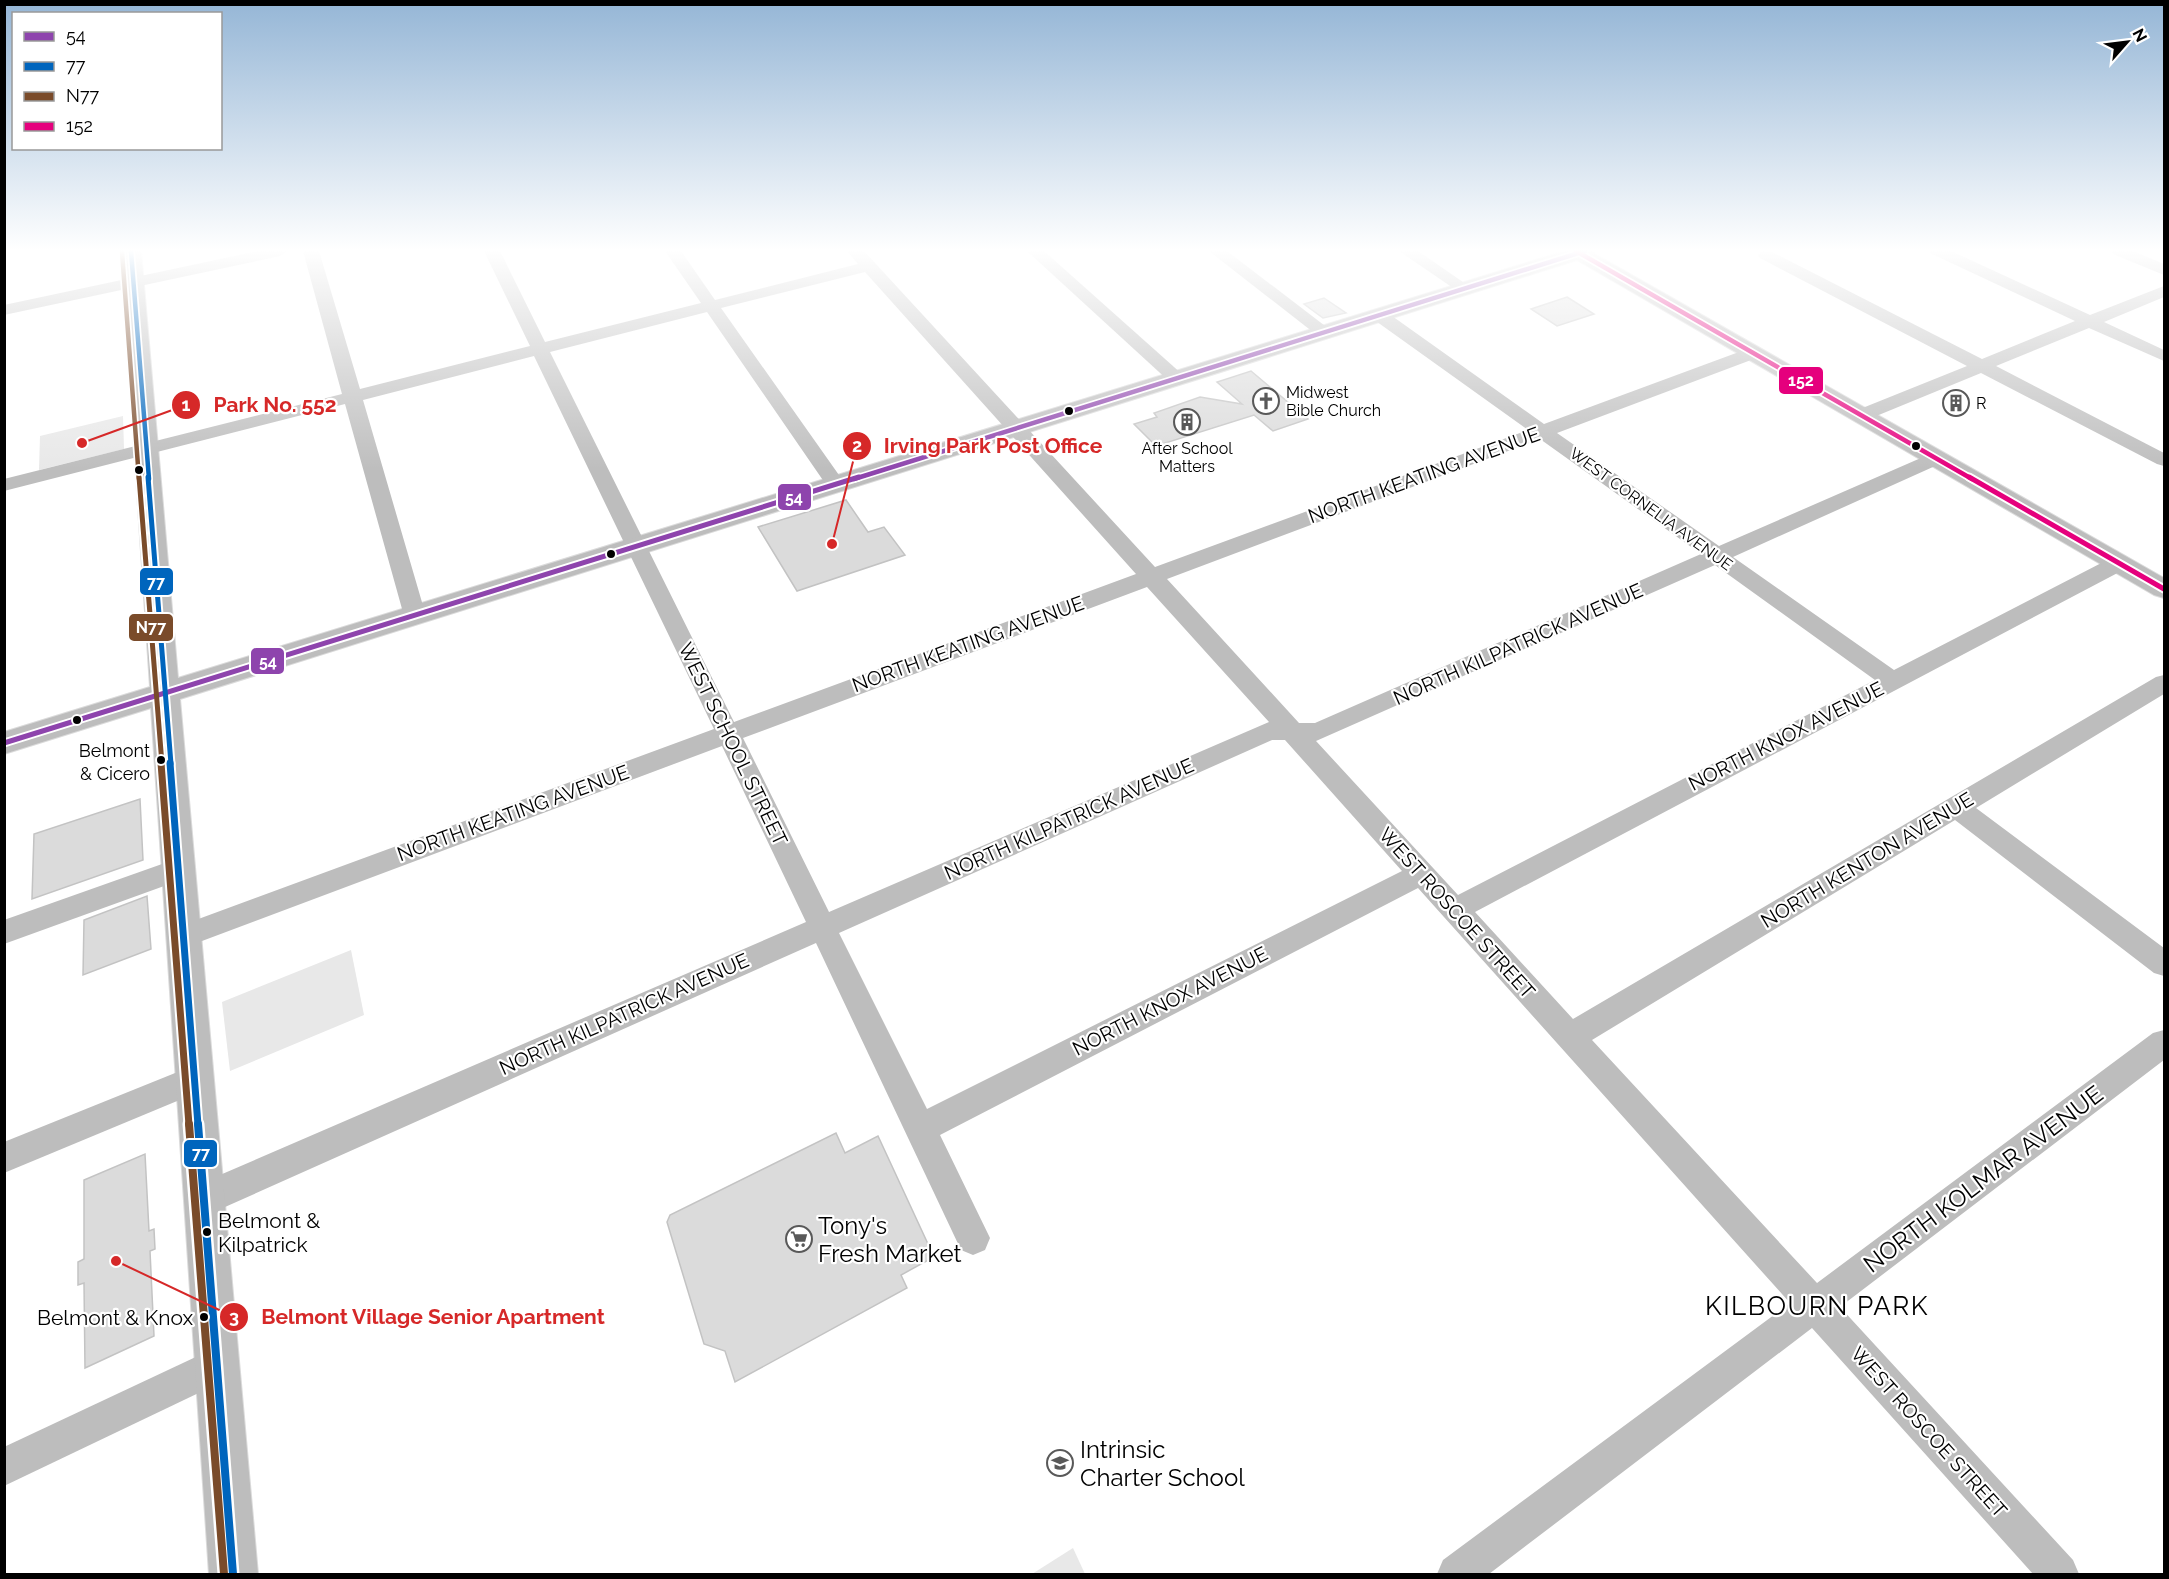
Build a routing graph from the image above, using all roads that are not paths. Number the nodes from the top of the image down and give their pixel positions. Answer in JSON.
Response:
{"nodes":[{"id":1,"x":137,"y":325,"type":"edge"},
{"id":2,"x":332,"y":325,"type":"edge"},
{"id":3,"x":529,"y":325,"type":"edge"},
{"id":4,"x":637,"y":325,"type":"edge"},
{"id":5,"x":724,"y":325,"type":"edge"},
{"id":6,"x":921,"y":325,"type":"edge"},
{"id":7,"x":1117,"y":325,"type":"edge"},
{"id":8,"x":1314,"y":325,"type":"edge"},
{"id":9,"x":1348,"y":325,"type":"edge"},
{"id":10,"x":1393,"y":325,"type":"edge"},
{"id":11,"x":1705,"y":325,"type":"edge"},
{"id":12,"x":1902,"y":325,"type":"edge"},
{"id":13,"x":2083,"y":325,"type":"edge"},
{"id":14,"x":2096,"y":325,"type":"edge"},
{"id":15,"x":1324,"y":332,"type":"junction"},
{"id":16,"x":541,"y":349,"type":"junction"},
{"id":17,"x":1753,"y":353,"type":"junction"},
{"id":18,"x":2164,"y":357,"type":"edge"},
{"id":19,"x":1982,"y":366,"type":"junction"},
{"id":20,"x":1177,"y":378,"type":"junction"},
{"id":21,"x":353,"y":397,"type":"junction"},
{"id":22,"x":1862,"y":415,"type":"junction"},
{"id":23,"x":1016,"y":429,"type":"junction"},
{"id":24,"x":1542,"y":431,"type":"junction"},
{"id":25,"x":147,"y":449,"type":"junction"},
{"id":26,"x":1937,"y":458,"type":"junction"},
{"id":27,"x":2164,"y":460,"type":"edge"},
{"id":28,"x":4,"y":485,"type":"edge"},
{"id":29,"x":836,"y":485,"type":"junction"},
{"id":30,"x":636,"y":547,"type":"junction"},
{"id":31,"x":1716,"y":556,"type":"junction"},
{"id":32,"x":2119,"y":563,"type":"junction"},
{"id":33,"x":1150,"y":576,"type":"junction"},
{"id":34,"x":2164,"y":590,"type":"edge"},
{"id":35,"x":415,"y":616,"type":"junction"},
{"id":36,"x":1893,"y":681,"type":"junction"},
{"id":37,"x":2164,"y":683,"type":"edge"},
{"id":38,"x":166,"y":692,"type":"junction"},
{"id":39,"x":1292,"y":732,"type":"junction"},
{"id":40,"x":728,"y":734,"type":"junction"},
{"id":41,"x":4,"y":743,"type":"edge"},
{"id":42,"x":1956,"y":807,"type":"junction"},
{"id":43,"x":179,"y":869,"type":"junction"},
{"id":44,"x":1421,"y":874,"type":"junction"},
{"id":45,"x":1454,"y":910,"type":"junction"},
{"id":46,"x":823,"y":927,"type":"junction"},
{"id":47,"x":4,"y":932,"type":"edge"},
{"id":48,"x":184,"y":936,"type":"junction"},
{"id":49,"x":2164,"y":964,"type":"edge"},
{"id":50,"x":1570,"y":1037,"type":"junction"},
{"id":51,"x":2164,"y":1043,"type":"edge"},
{"id":52,"x":195,"y":1079,"type":"junction"},
{"id":53,"x":920,"y":1129,"type":"junction"},
{"id":54,"x":4,"y":1158,"type":"edge"},
{"id":55,"x":204,"y":1199,"type":"junction"},
{"id":56,"x":972,"y":1238,"type":"dead end"},
{"id":57,"x":1814,"y":1306,"type":"junction"},
{"id":58,"x":217,"y":1365,"type":"junction"},
{"id":59,"x":4,"y":1467,"type":"edge"},
{"id":60,"x":233,"y":1575,"type":"edge"},
{"id":61,"x":1457,"y":1575,"type":"edge"},
{"id":62,"x":2059,"y":1575,"type":"edge"}],
"edges":[{"from":1,"to":25,"type":"main road"},
{"from":2,"to":21,"type":"street"},
{"from":3,"to":16,"type":"street","name":"WEST SCHOOL STREET"},
{"from":4,"to":16,"type":"street"},
{"from":5,"to":29,"type":"street"},
{"from":6,"to":23,"type":"street","name":"WEST ROSCOE STREET"},
{"from":7,"to":20,"type":"street"},
{"from":8,"to":15,"type":"street"},
{"from":9,"to":15,"type":"main road"},
{"from":10,"to":24,"type":"street","name":"WEST CORNELIA AVENUE"},
{"from":11,"to":17,"type":"main road"},
{"from":12,"to":19,"type":"street"},
{"from":13,"to":19,"type":"street"},
{"from":14,"to":18,"type":"street"},
{"from":15,"to":20,"type":"main road"},
{"from":16,"to":21,"type":"street"},
{"from":16,"to":30,"type":"street","name":"WEST SCHOOL STREET"},
{"from":17,"to":22,"type":"main road"},
{"from":17,"to":24,"type":"street","name":"NORTH KEATING AVENUE"},
{"from":19,"to":22,"type":"street"},
{"from":19,"to":27,"type":"street"},
{"from":20,"to":23,"type":"main road"},
{"from":21,"to":25,"type":"street"},
{"from":21,"to":35,"type":"street"},
{"from":22,"to":26,"type":"main road"},
{"from":23,"to":29,"type":"main road"},
{"from":23,"to":33,"type":"street","name":"WEST ROSCOE STREET"},
{"from":24,"to":31,"type":"street","name":"WEST CORNELIA AVENUE"},
{"from":24,"to":33,"type":"street","name":"NORTH KEATING AVENUE"},
{"from":25,"to":28,"type":"street"},
{"from":25,"to":38,"type":"main road"},
{"from":26,"to":31,"type":"street","name":"NORTH KILPATRICK AVENUE"},
{"from":26,"to":32,"type":"main road"},
{"from":29,"to":30,"type":"main road"},
{"from":30,"to":35,"type":"main road"},
{"from":30,"to":40,"type":"street","name":"WEST SCHOOL STREET"},
{"from":31,"to":36,"type":"street","name":"WEST CORNELIA AVENUE"},
{"from":31,"to":39,"type":"street","name":"NORTH KILPATRICK AVENUE"},
{"from":32,"to":34,"type":"main road"},
{"from":32,"to":36,"type":"street","name":"NORTH KNOX AVENUE"},
{"from":33,"to":39,"type":"street","name":"WEST ROSCOE STREET"},
{"from":33,"to":40,"type":"street","name":"NORTH KEATING AVENUE"},
{"from":35,"to":38,"type":"main road"},
{"from":36,"to":45,"type":"street","name":"NORTH KNOX AVENUE"},
{"from":37,"to":42,"type":"street","name":"NORTH KENTON AVENUE"},
{"from":38,"to":41,"type":"main road"},
{"from":38,"to":43,"type":"main road"},
{"from":39,"to":44,"type":"street","name":"WEST ROSCOE STREET"},
{"from":39,"to":46,"type":"street","name":"NORTH KILPATRICK AVENUE"},
{"from":40,"to":46,"type":"street","name":"WEST SCHOOL STREET"},
{"from":40,"to":48,"type":"street","name":"NORTH KEATING AVENUE"},
{"from":42,"to":49,"type":"street"},
{"from":42,"to":50,"type":"street","name":"NORTH KENTON AVENUE"},
{"from":43,"to":47,"type":"street"},
{"from":43,"to":48,"type":"main road"},
{"from":44,"to":45,"type":"street","name":"WEST ROSCOE STREET"},
{"from":44,"to":53,"type":"street","name":"NORTH KNOX AVENUE"},
{"from":45,"to":50,"type":"street","name":"WEST ROSCOE STREET"},
{"from":46,"to":53,"type":"street","name":"WEST SCHOOL STREET"},
{"from":46,"to":55,"type":"street","name":"NORTH KILPATRICK AVENUE"},
{"from":48,"to":52,"type":"main road"},
{"from":50,"to":57,"type":"street","name":"WEST ROSCOE STREET"},
{"from":51,"to":57,"type":"street","name":"NORTH KOLMAR AVENUE"},
{"from":52,"to":54,"type":"street"},
{"from":52,"to":55,"type":"main road"},
{"from":53,"to":56,"type":"street","name":"WEST SCHOOL STREET"},
{"from":55,"to":58,"type":"main road"},
{"from":57,"to":61,"type":"street","name":"NORTH KOLMAR AVENUE"},
{"from":57,"to":62,"type":"street","name":"WEST ROSCOE STREET"},
{"from":58,"to":59,"type":"street"},
{"from":58,"to":60,"type":"main road"}]}
